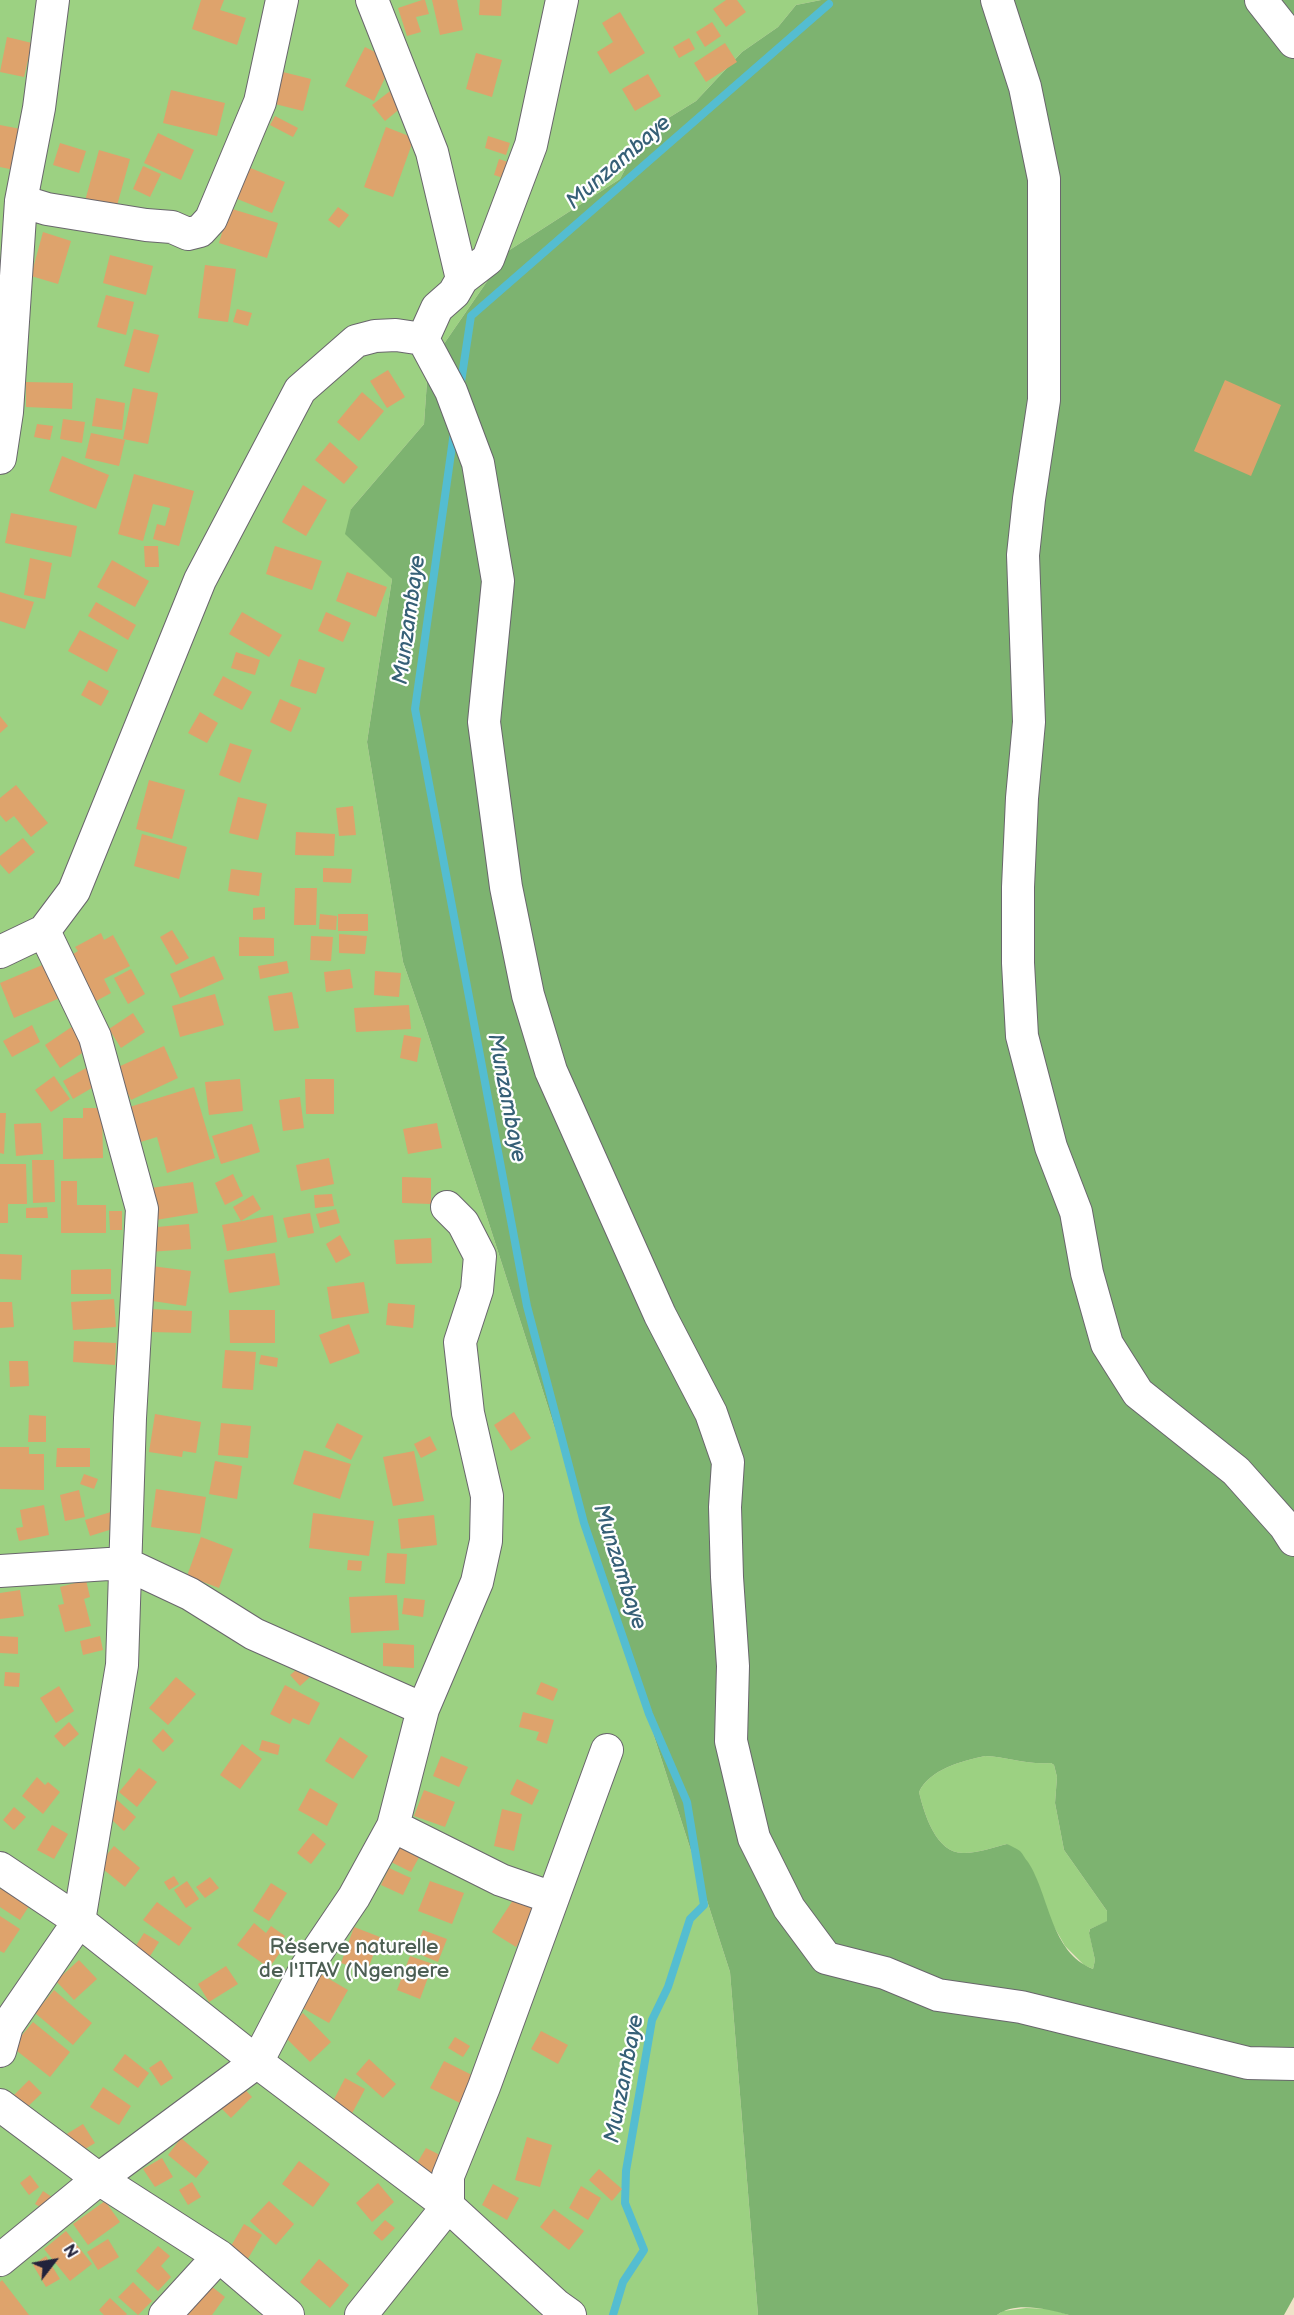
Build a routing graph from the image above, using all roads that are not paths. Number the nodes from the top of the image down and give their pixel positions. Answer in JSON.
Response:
{"nodes":[{"id":1,"x":53,"y":0,"type":"edge"},
{"id":2,"x":282,"y":0,"type":"edge"},
{"id":3,"x":372,"y":0,"type":"edge"},
{"id":4,"x":562,"y":0,"type":"edge"},
{"id":5,"x":997,"y":0,"type":"edge"},
{"id":6,"x":1261,"y":0,"type":"edge"},
{"id":7,"x":1294,"y":42,"type":"edge"},
{"id":8,"x":21,"y":201,"type":"junction"},
{"id":9,"x":462,"y":279,"type":"junction"},
{"id":10,"x":423,"y":339,"type":"junction"},
{"id":11,"x":0,"y":458,"type":"edge"},
{"id":12,"x":44,"y":930,"type":"junction"},
{"id":13,"x":0,"y":952,"type":"edge"},
{"id":14,"x":447,"y":1208,"type":"dead end"},
{"id":15,"x":1294,"y":1539,"type":"edge"},
{"id":16,"x":124,"y":1563,"type":"junction"},
{"id":17,"x":0,"y":1571,"type":"edge"},
{"id":18,"x":423,"y":1709,"type":"junction"},
{"id":19,"x":607,"y":1750,"type":"dead end"},
{"id":20,"x":393,"y":1826,"type":"junction"},
{"id":21,"x":0,"y":1868,"type":"edge"},
{"id":22,"x":553,"y":1898,"type":"junction"},
{"id":23,"x":79,"y":1921,"type":"junction"},
{"id":24,"x":0,"y":2051,"type":"edge"},
{"id":25,"x":257,"y":2062,"type":"junction"},
{"id":26,"x":1294,"y":2064,"type":"edge"},
{"id":27,"x":0,"y":2105,"type":"edge"},
{"id":28,"x":99,"y":2180,"type":"junction"},
{"id":29,"x":448,"y":2206,"type":"junction"},
{"id":30,"x":219,"y":2256,"type":"junction"},
{"id":31,"x":0,"y":2260,"type":"edge"},
{"id":32,"x":165,"y":2315,"type":"edge"},
{"id":33,"x":288,"y":2315,"type":"edge"},
{"id":34,"x":361,"y":2315,"type":"edge"},
{"id":35,"x":570,"y":2315,"type":"edge"}],
"edges":[{"from":1,"to":8,"type":"street"},
{"from":2,"to":8,"type":"street"},
{"from":3,"to":9,"type":"street"},
{"from":4,"to":9,"type":"street"},
{"from":5,"to":15,"type":"street"},
{"from":6,"to":7,"type":"street"},
{"from":8,"to":11,"type":"street"},
{"from":9,"to":10,"type":"street"},
{"from":10,"to":12,"type":"street"},
{"from":10,"to":26,"type":"street"},
{"from":12,"to":13,"type":"street"},
{"from":12,"to":16,"type":"street"},
{"from":14,"to":18,"type":"street"},
{"from":16,"to":17,"type":"street"},
{"from":16,"to":18,"type":"street"},
{"from":16,"to":23,"type":"street"},
{"from":18,"to":20,"type":"street"},
{"from":19,"to":22,"type":"street"},
{"from":20,"to":22,"type":"street"},
{"from":20,"to":25,"type":"street"},
{"from":21,"to":23,"type":"street"},
{"from":22,"to":29,"type":"street"},
{"from":23,"to":24,"type":"street"},
{"from":23,"to":25,"type":"street"},
{"from":25,"to":28,"type":"street"},
{"from":25,"to":29,"type":"street"},
{"from":27,"to":28,"type":"street"},
{"from":28,"to":30,"type":"street"},
{"from":28,"to":31,"type":"street"},
{"from":29,"to":34,"type":"street"},
{"from":29,"to":35,"type":"street"},
{"from":30,"to":32,"type":"street"},
{"from":30,"to":33,"type":"street"}]}
